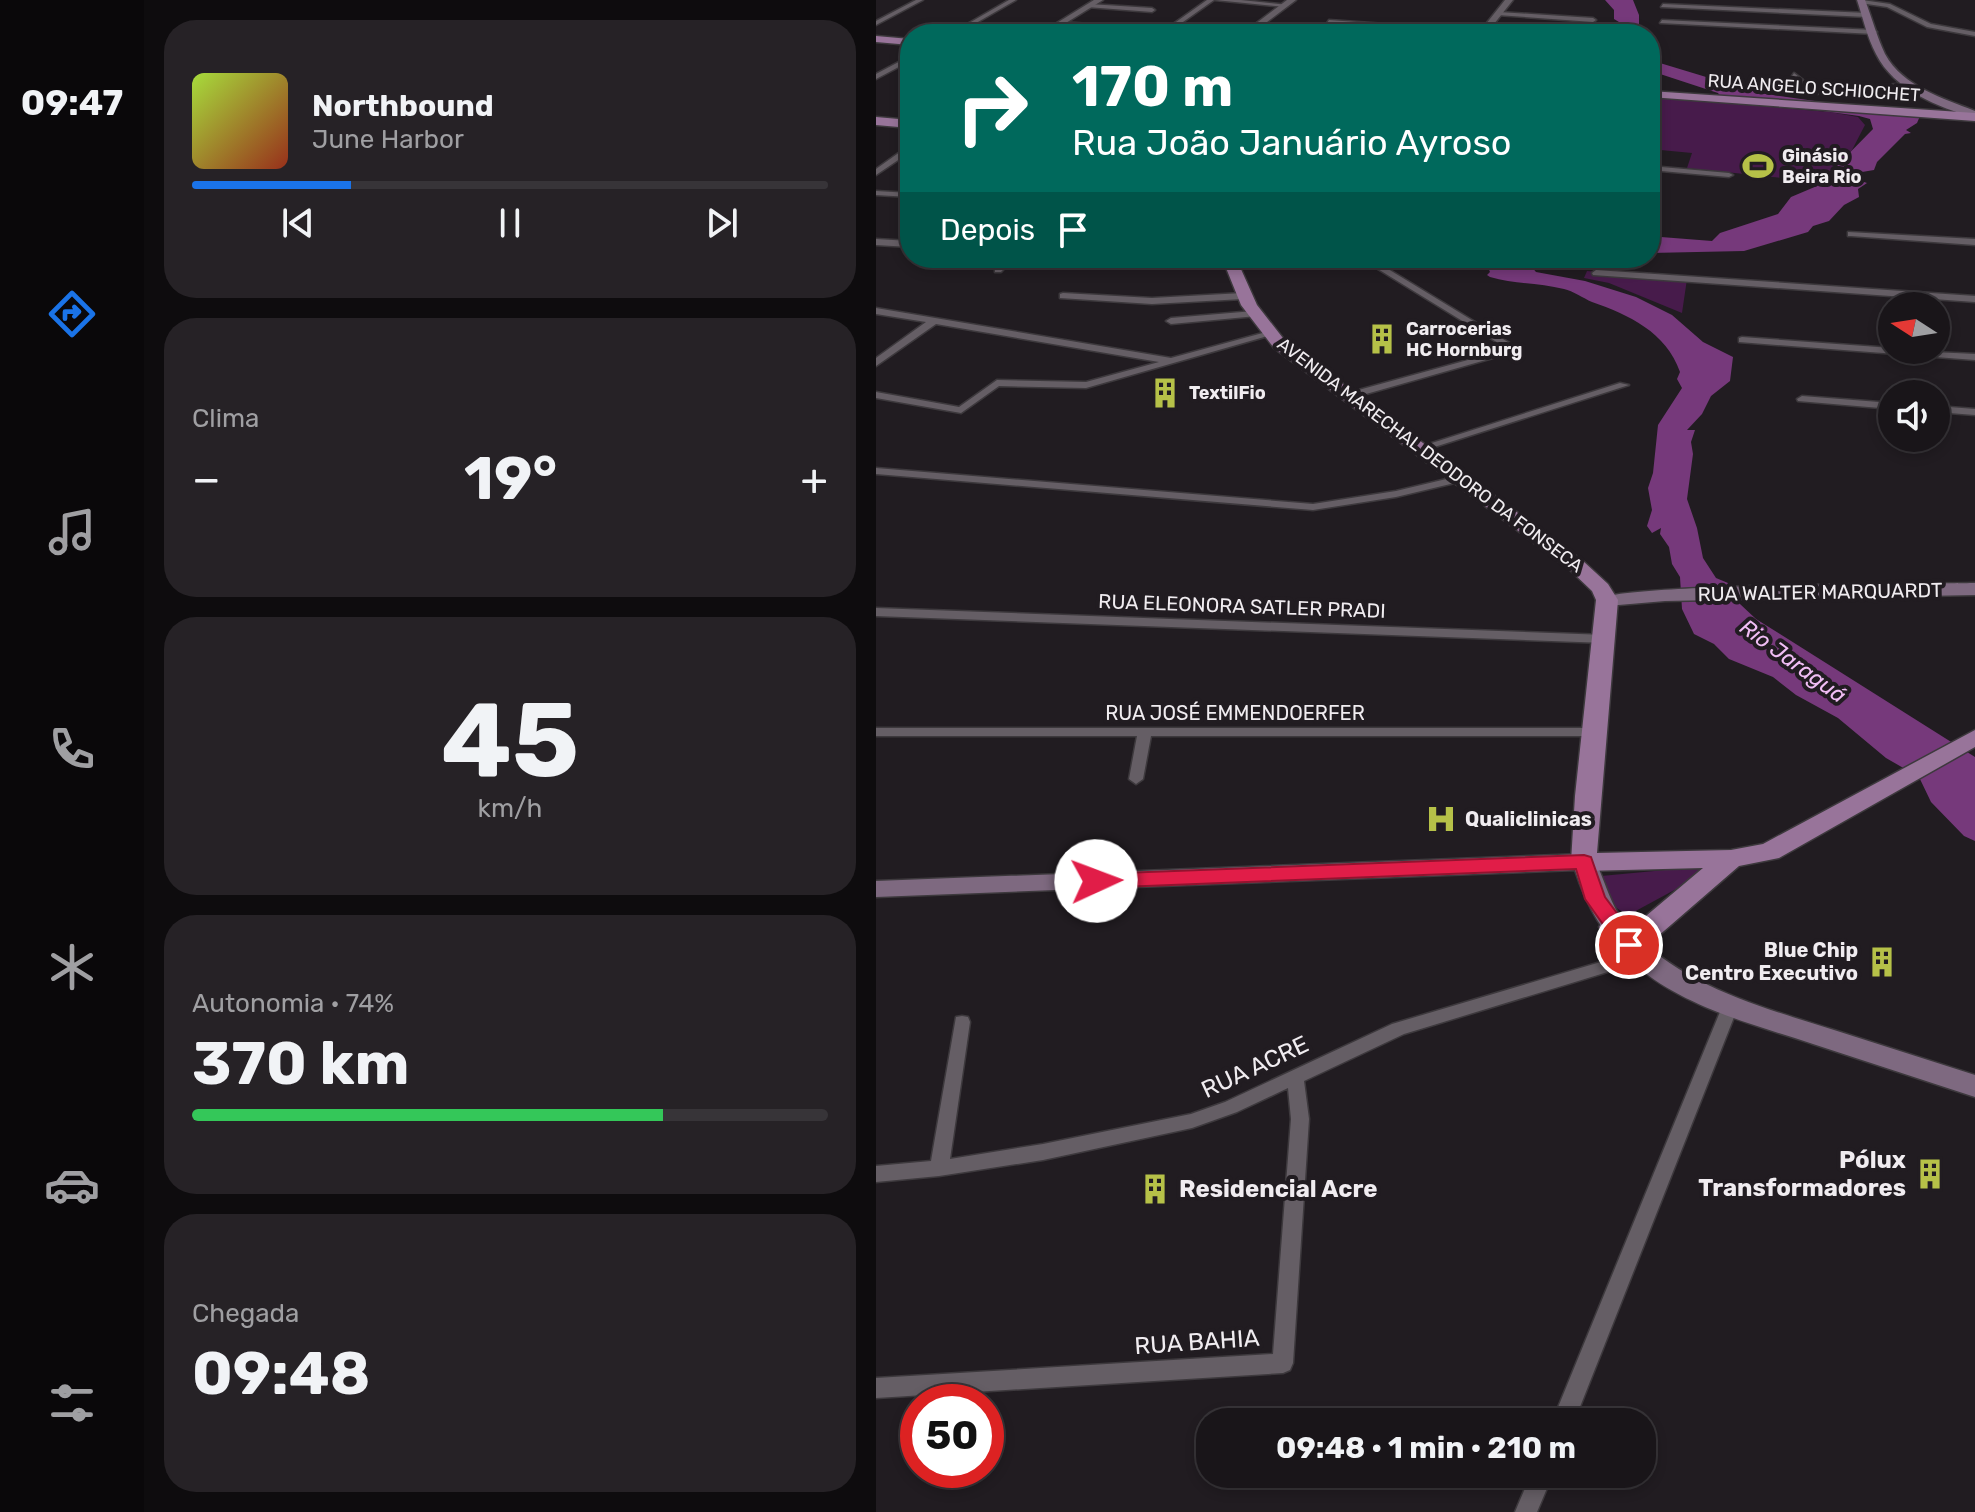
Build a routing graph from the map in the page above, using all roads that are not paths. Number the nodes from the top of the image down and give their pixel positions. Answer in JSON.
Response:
{"nodes":[{"id":1,"x":920,"y":0,"type":"edge"},
{"id":2,"x":1013,"y":0,"type":"edge"},
{"id":3,"x":1099,"y":0,"type":"edge"},
{"id":4,"x":1211,"y":0,"type":"edge"},
{"id":5,"x":1218,"y":0,"type":"edge"},
{"id":6,"x":1509,"y":0,"type":"edge"},
{"id":7,"x":1862,"y":1,"type":"edge"},
{"id":8,"x":1289,"y":2,"type":"edge"},
{"id":9,"x":1663,"y":6,"type":"dead end"},
{"id":10,"x":1085,"y":8,"type":"junction"},
{"id":11,"x":1152,"y":10,"type":"dead end"},
{"id":12,"x":1124,"y":13,"type":"dead end"},
{"id":13,"x":1499,"y":14,"type":"junction"},
{"id":14,"x":1867,"y":15,"type":"junction"},
{"id":15,"x":1572,"y":19,"type":"junction"},
{"id":16,"x":1593,"y":20,"type":"dead end"},
{"id":17,"x":1329,"y":22,"type":"dead end"},
{"id":18,"x":1662,"y":22,"type":"dead end"},
{"id":19,"x":876,"y":23,"type":"edge"},
{"id":20,"x":971,"y":24,"type":"edge"},
{"id":21,"x":1060,"y":24,"type":"edge"},
{"id":22,"x":1176,"y":24,"type":"edge"},
{"id":23,"x":1259,"y":24,"type":"edge"},
{"id":24,"x":1354,"y":24,"type":"edge"},
{"id":25,"x":1490,"y":24,"type":"edge"},
{"id":26,"x":1568,"y":24,"type":"edge"},
{"id":27,"x":1874,"y":32,"type":"junction"},
{"id":28,"x":1975,"y":34,"type":"edge"},
{"id":29,"x":876,"y":39,"type":"edge"},
{"id":30,"x":900,"y":41,"type":"edge"},
{"id":31,"x":900,"y":64,"type":"edge"},
{"id":32,"x":1794,"y":75,"type":"dead end"},
{"id":33,"x":876,"y":77,"type":"edge"},
{"id":34,"x":1911,"y":85,"type":"junction"},
{"id":35,"x":1660,"y":95,"type":"edge"},
{"id":36,"x":1975,"y":116,"type":"edge"},
{"id":37,"x":876,"y":121,"type":"edge"},
{"id":38,"x":900,"y":121,"type":"edge"},
{"id":39,"x":900,"y":156,"type":"edge"},
{"id":40,"x":1660,"y":169,"type":"edge"},
{"id":41,"x":876,"y":173,"type":"edge"},
{"id":42,"x":1729,"y":175,"type":"dead end"},
{"id":43,"x":876,"y":193,"type":"edge"},
{"id":44,"x":900,"y":194,"type":"edge"},
{"id":45,"x":1851,"y":234,"type":"dead end"},
{"id":46,"x":876,"y":242,"type":"edge"},
{"id":47,"x":1975,"y":242,"type":"edge"},
{"id":48,"x":900,"y":243,"type":"edge"},
{"id":49,"x":1232,"y":268,"type":"edge"},
{"id":50,"x":1381,"y":268,"type":"edge"},
{"id":51,"x":1596,"y":273,"type":"dead end"},
{"id":52,"x":1063,"y":296,"type":"dead end"},
{"id":53,"x":1243,"y":296,"type":"junction"},
{"id":54,"x":1975,"y":299,"type":"edge"},
{"id":55,"x":876,"y":311,"type":"edge"},
{"id":56,"x":1254,"y":314,"type":"junction"},
{"id":57,"x":935,"y":320,"type":"junction"},
{"id":58,"x":1171,"y":321,"type":"dead end"},
{"id":59,"x":1270,"y":334,"type":"junction"},
{"id":60,"x":1742,"y":340,"type":"dead end"},
{"id":61,"x":1975,"y":357,"type":"edge"},
{"id":62,"x":1172,"y":361,"type":"junction"},
{"id":63,"x":876,"y":363,"type":"edge"},
{"id":64,"x":1624,"y":385,"type":"dead end"},
{"id":65,"x":876,"y":395,"type":"edge"},
{"id":66,"x":1348,"y":396,"type":"junction"},
{"id":67,"x":1802,"y":399,"type":"dead end"},
{"id":68,"x":1878,"y":405,"type":"edge"},
{"id":69,"x":1950,"y":410,"type":"edge"},
{"id":70,"x":1975,"y":412,"type":"edge"},
{"id":71,"x":1418,"y":449,"type":"junction"},
{"id":72,"x":876,"y":471,"type":"edge"},
{"id":73,"x":1459,"y":479,"type":"junction"},
{"id":74,"x":1975,"y":589,"type":"edge"},
{"id":75,"x":1607,"y":600,"type":"junction"},
{"id":76,"x":876,"y":612,"type":"edge"},
{"id":77,"x":1606,"y":639,"type":"junction"},
{"id":78,"x":876,"y":732,"type":"edge"},
{"id":79,"x":1594,"y":732,"type":"junction"},
{"id":80,"x":1145,"y":733,"type":"junction"},
{"id":81,"x":1975,"y":737,"type":"edge"},
{"id":82,"x":1136,"y":779,"type":"dead end"},
{"id":83,"x":1731,"y":859,"type":"junction"},
{"id":84,"x":1584,"y":862,"type":"junction"},
{"id":85,"x":876,"y":889,"type":"edge"},
{"id":86,"x":1613,"y":927,"type":"junction"},
{"id":87,"x":1641,"y":956,"type":"junction"},
{"id":88,"x":1730,"y":1007,"type":"junction"},
{"id":89,"x":962,"y":1022,"type":"dead end"},
{"id":90,"x":1295,"y":1077,"type":"junction"},
{"id":91,"x":1975,"y":1086,"type":"edge"},
{"id":92,"x":939,"y":1168,"type":"junction"},
{"id":93,"x":876,"y":1174,"type":"edge"},
{"id":94,"x":876,"y":1388,"type":"edge"},
{"id":95,"x":1569,"y":1408,"type":"edge"},
{"id":96,"x":1536,"y":1488,"type":"edge"},
{"id":97,"x":1526,"y":1512,"type":"edge"}],
"edges":[{"from":1,"to":19,"type":"street"},
{"from":2,"to":20,"type":"street"},
{"from":3,"to":10,"type":"street"},
{"from":4,"to":22,"type":"street"},
{"from":5,"to":8,"type":"street"},
{"from":6,"to":13,"type":"street"},
{"from":7,"to":14,"type":"main road"},
{"from":7,"to":28,"type":"street"},
{"from":8,"to":23,"type":"street"},
{"from":9,"to":14,"type":"street"},
{"from":10,"to":11,"type":"street"},
{"from":10,"to":12,"type":"street"},
{"from":10,"to":21,"type":"street"},
{"from":13,"to":15,"type":"street"},
{"from":13,"to":25,"type":"street"},
{"from":14,"to":27,"type":"main road"},
{"from":15,"to":16,"type":"street"},
{"from":15,"to":26,"type":"street"},
{"from":17,"to":24,"type":"street"},
{"from":18,"to":27,"type":"street"},
{"from":27,"to":34,"type":"main road"},
{"from":29,"to":30,"type":"main road"},
{"from":31,"to":33,"type":"street"},
{"from":32,"to":34,"type":"street"},
{"from":34,"to":36,"type":"main road"},
{"from":35,"to":36,"type":"main road","name":"RUA ANGELO SCHIOCHET"},
{"from":37,"to":38,"type":"main road"},
{"from":39,"to":41,"type":"street"},
{"from":40,"to":42,"type":"street"},
{"from":43,"to":44,"type":"street"},
{"from":45,"to":47,"type":"street"},
{"from":46,"to":48,"type":"street"},
{"from":49,"to":53,"type":"main road","name":"AVENIDA MARECHAL DEODORO DA FONSECA"},
{"from":50,"to":66,"type":"street"},
{"from":51,"to":54,"type":"street"},
{"from":52,"to":53,"type":"street"},
{"from":53,"to":56,"type":"main road","name":"AVENIDA MARECHAL DEODORO DA FONSECA"},
{"from":55,"to":57,"type":"street"},
{"from":56,"to":58,"type":"street"},
{"from":56,"to":59,"type":"main road","name":"AVENIDA MARECHAL DEODORO DA FONSECA"},
{"from":57,"to":62,"type":"street"},
{"from":57,"to":63,"type":"street"},
{"from":59,"to":62,"type":"street"},
{"from":59,"to":66,"type":"main road","name":"AVENIDA MARECHAL DEODORO DA FONSECA"},
{"from":60,"to":61,"type":"street"},
{"from":62,"to":65,"type":"street"},
{"from":64,"to":71,"type":"street"},
{"from":66,"to":71,"type":"main road","name":"AVENIDA MARECHAL DEODORO DA FONSECA"},
{"from":67,"to":68,"type":"street"},
{"from":69,"to":70,"type":"street"},
{"from":71,"to":73,"type":"main road","name":"AVENIDA MARECHAL DEODORO DA FONSECA"},
{"from":72,"to":73,"type":"street"},
{"from":73,"to":75,"type":"main road","name":"AVENIDA MARECHAL DEODORO DA FONSECA"},
{"from":74,"to":75,"type":"main road","name":"RUA WALTER MARQUARDT"},
{"from":75,"to":77,"type":"main road"},
{"from":76,"to":77,"type":"street","name":"RUA ELEONORA SATLER PRADI"},
{"from":77,"to":79,"type":"main road"},
{"from":78,"to":80,"type":"street","name":"RUA JOSÉ EMMENDOERFER"},
{"from":79,"to":80,"type":"street","name":"RUA JOSÉ EMMENDOERFER"},
{"from":79,"to":84,"type":"main road"},
{"from":80,"to":82,"type":"street"},
{"from":81,"to":83,"type":"main road"},
{"from":83,"to":84,"type":"main road"},
{"from":83,"to":86,"type":"main road"},
{"from":84,"to":85,"type":"main road"},
{"from":84,"to":86,"type":"main road"},
{"from":86,"to":87,"type":"main road"},
{"from":87,"to":88,"type":"main road"},
{"from":87,"to":90,"type":"street","name":"RUA ACRE"},
{"from":88,"to":91,"type":"main road"},
{"from":88,"to":95,"type":"street"},
{"from":89,"to":92,"type":"street"},
{"from":90,"to":92,"type":"street","name":"RUA ACRE"},
{"from":90,"to":94,"type":"street","name":"RUA BAHIA"},
{"from":92,"to":93,"type":"street","name":"RUA ACRE"},
{"from":96,"to":97,"type":"street"}]}
